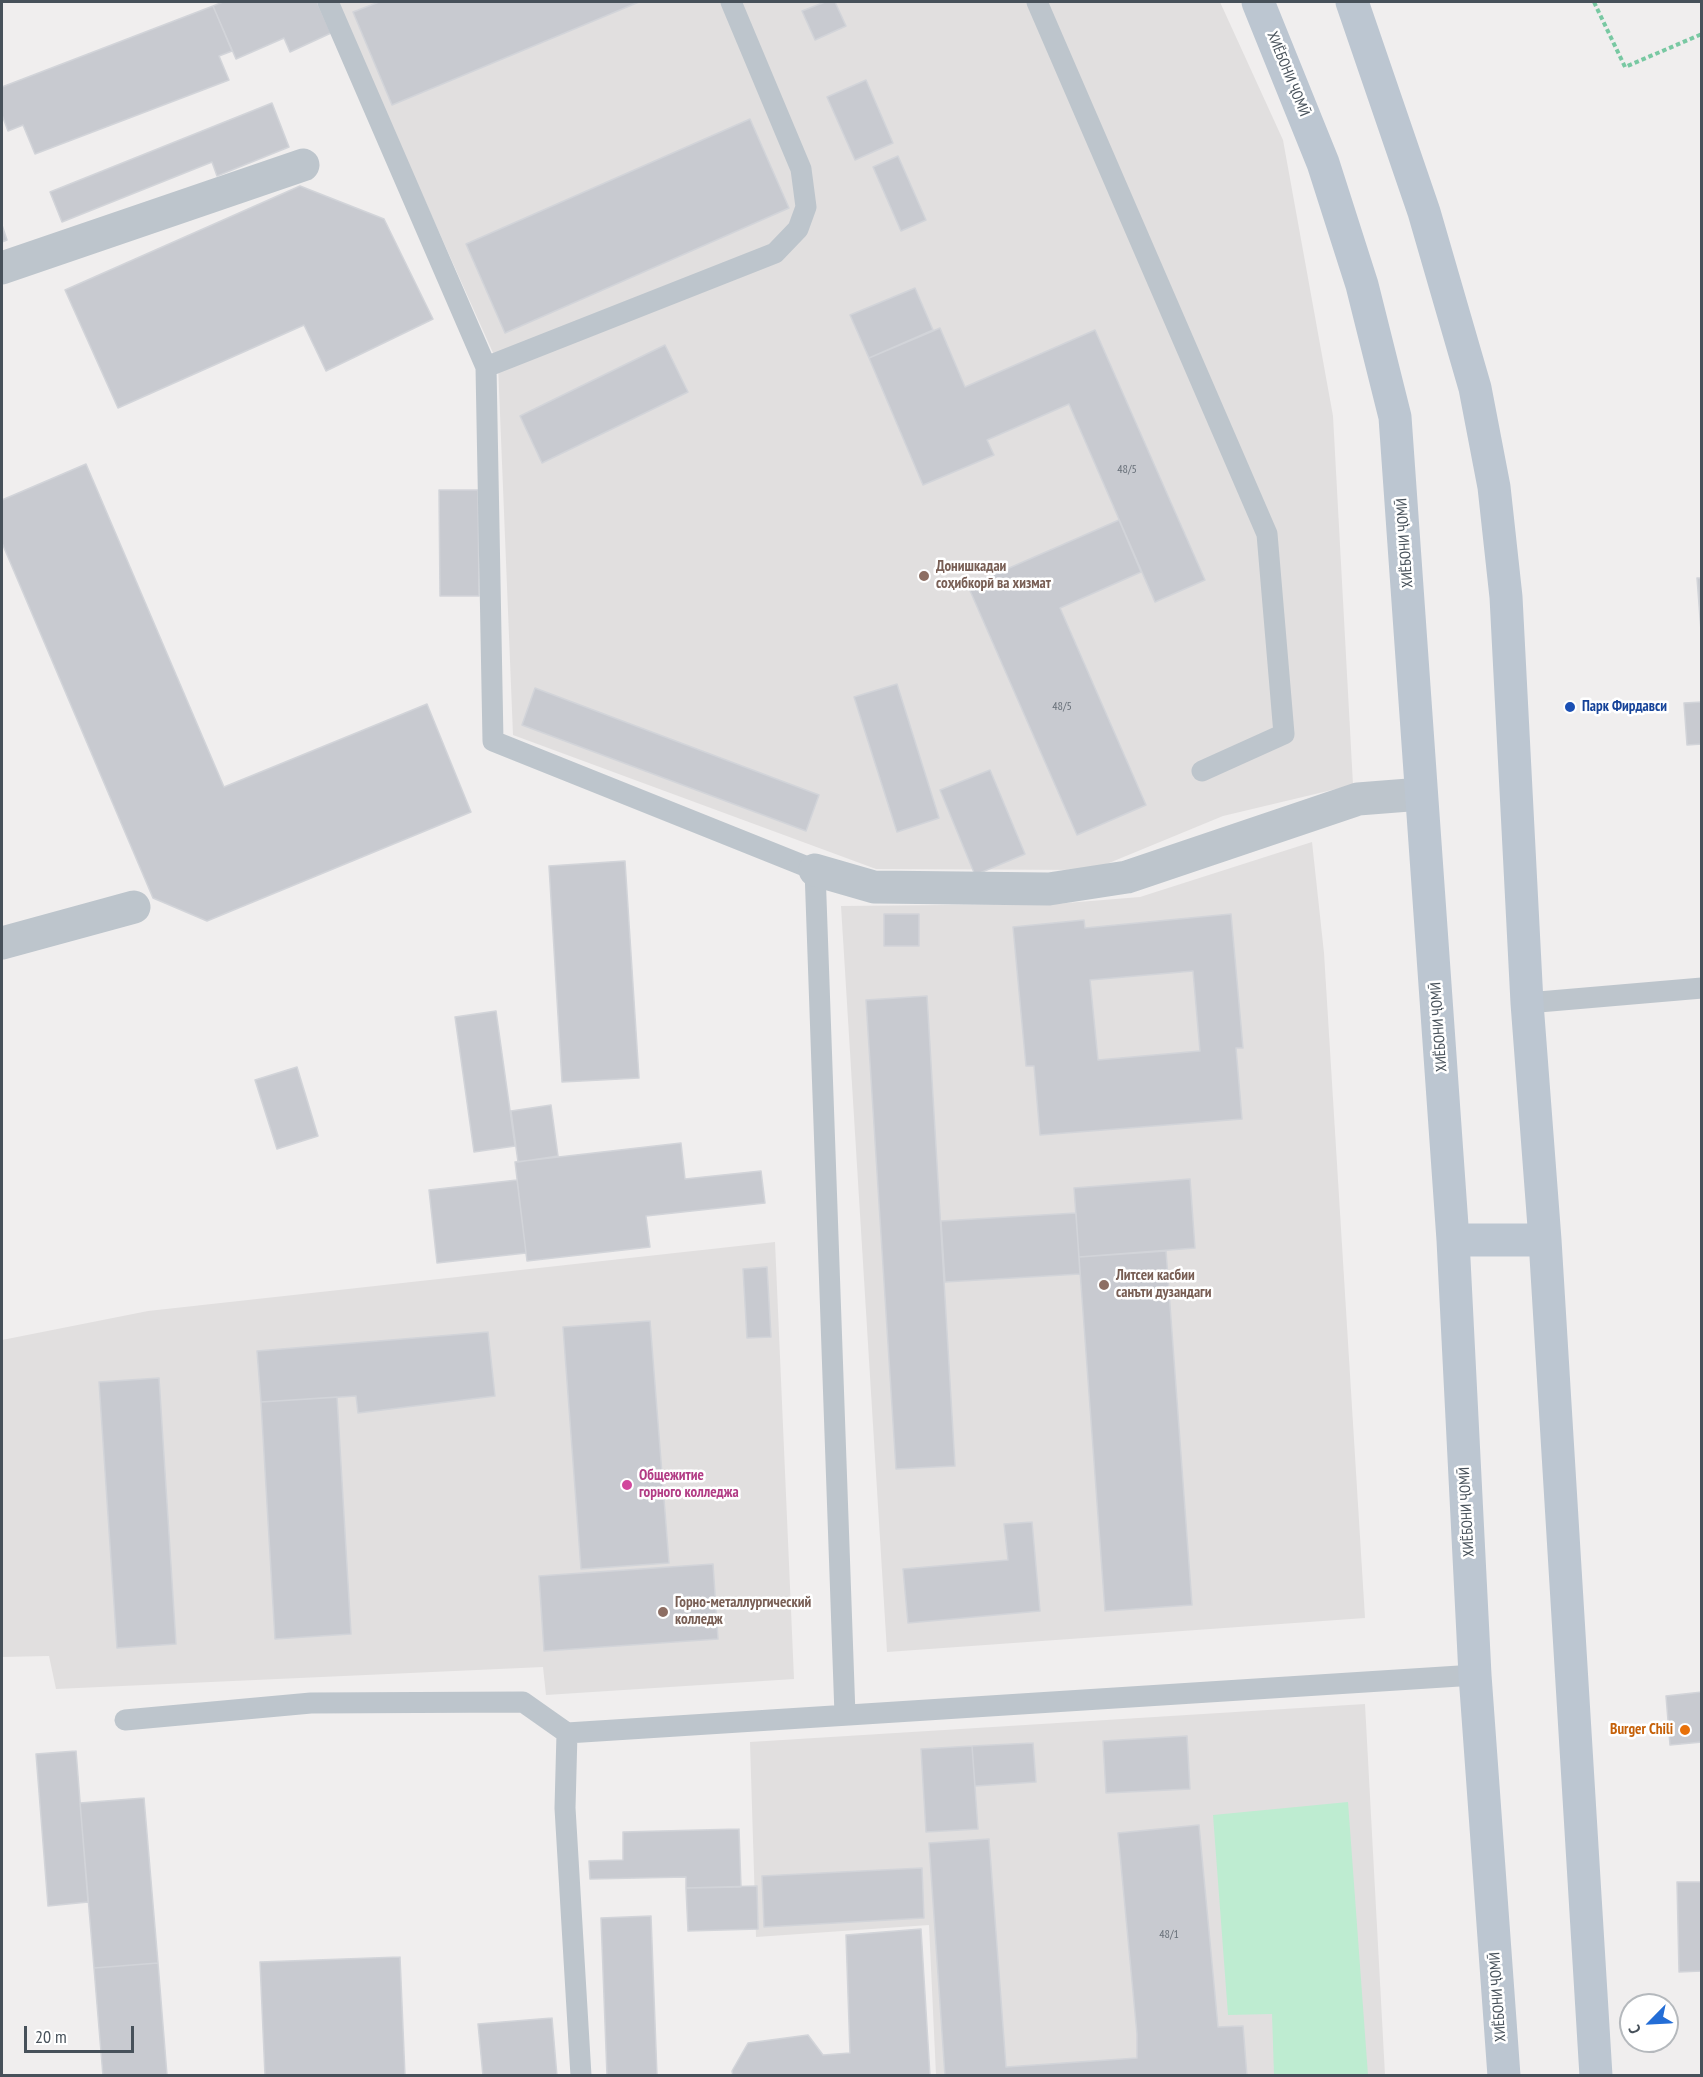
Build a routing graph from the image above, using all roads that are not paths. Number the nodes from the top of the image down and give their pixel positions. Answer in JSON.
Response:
{"nodes":[{"id":1,"x":328,"y":2,"type":"edge"},
{"id":2,"x":731,"y":2,"type":"edge"},
{"id":3,"x":1036,"y":2,"type":"edge"},
{"id":4,"x":1258,"y":2,"type":"edge"},
{"id":5,"x":1352,"y":2,"type":"edge"},
{"id":6,"x":303,"y":165,"type":"dead end"},
{"id":7,"x":2,"y":268,"type":"edge"},
{"id":8,"x":486,"y":367,"type":"junction"},
{"id":9,"x":1202,"y":771,"type":"dead end"},
{"id":10,"x":1409,"y":795,"type":"dead end"},
{"id":11,"x":815,"y":870,"type":"junction"},
{"id":12,"x":134,"y":907,"type":"dead end"},
{"id":13,"x":2,"y":943,"type":"edge"},
{"id":14,"x":1701,"y":988,"type":"edge"},
{"id":15,"x":1527,"y":1003,"type":"junction"},
{"id":16,"x":1453,"y":1240,"type":"junction"},
{"id":17,"x":1545,"y":1240,"type":"junction"},
{"id":18,"x":1475,"y":1675,"type":"junction"},
{"id":19,"x":845,"y":1715,"type":"junction"},
{"id":20,"x":125,"y":1720,"type":"dead end"},
{"id":21,"x":567,"y":1733,"type":"junction"},
{"id":22,"x":580,"y":2076,"type":"edge"},
{"id":23,"x":1504,"y":2076,"type":"edge"},
{"id":24,"x":1596,"y":2076,"type":"edge"}],
"edges":[{"from":1,"to":8,"type":"lane"},
{"from":2,"to":8,"type":"lane"},
{"from":3,"to":9,"type":"lane"},
{"from":4,"to":16,"type":"main road","name":"ХИЁБОНИ ҶОМӢ"},
{"from":5,"to":15,"type":"main road"},
{"from":6,"to":7,"type":"street"},
{"from":8,"to":11,"type":"lane"},
{"from":10,"to":11,"type":"street"},
{"from":11,"to":19,"type":"lane"},
{"from":12,"to":13,"type":"street"},
{"from":14,"to":15,"type":"lane"},
{"from":15,"to":17,"type":"main road"},
{"from":16,"to":17,"type":"main road"},
{"from":16,"to":18,"type":"main road","name":"ХИЁБОНИ ҶОМӢ"},
{"from":17,"to":24,"type":"main road"},
{"from":18,"to":19,"type":"lane"},
{"from":18,"to":23,"type":"main road","name":"ХИЁБОНИ ҶОМӢ"},
{"from":19,"to":21,"type":"lane"},
{"from":20,"to":21,"type":"lane"},
{"from":21,"to":22,"type":"lane"}]}
